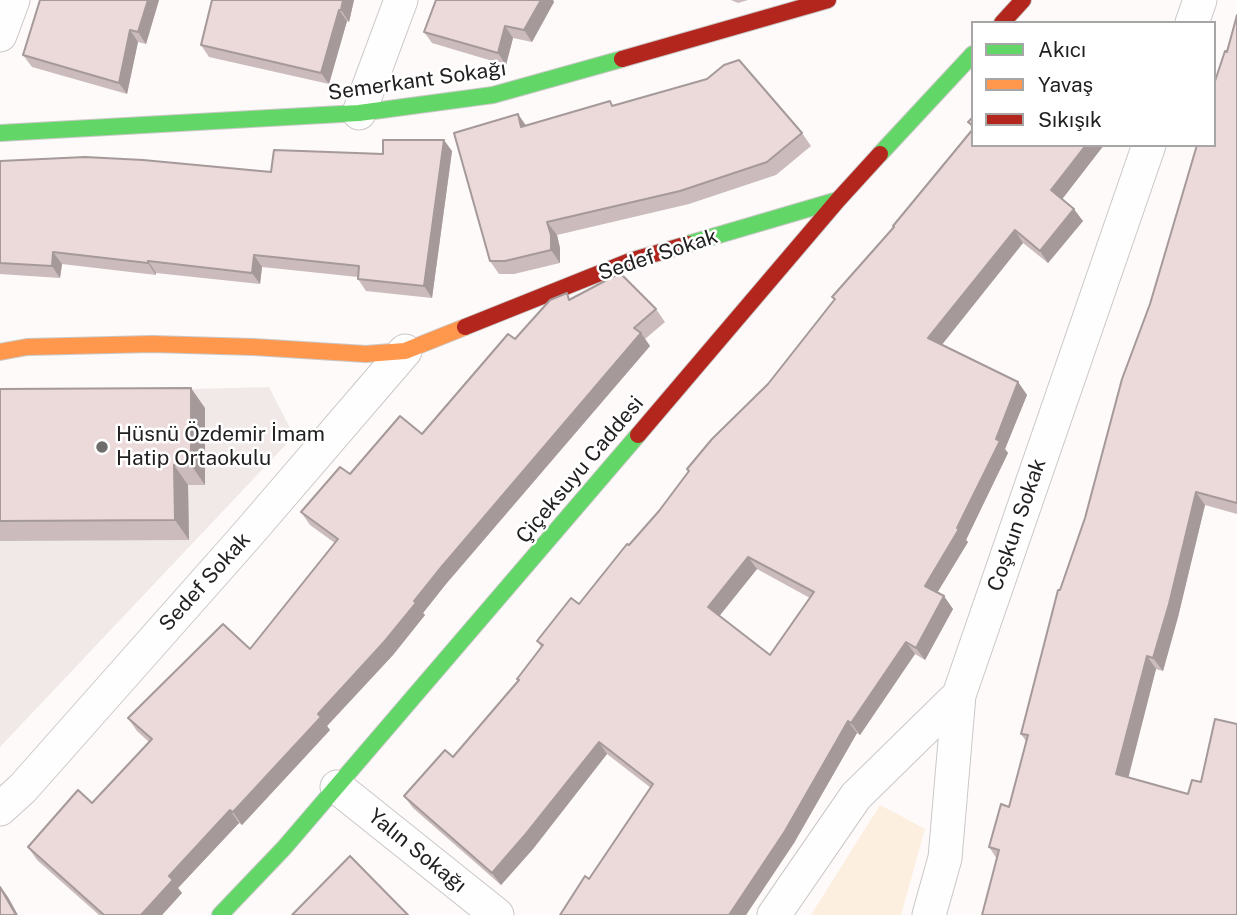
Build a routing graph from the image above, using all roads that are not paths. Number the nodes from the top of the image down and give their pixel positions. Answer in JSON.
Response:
{"nodes":[{"id":1,"x":13,"y":0,"type":"edge"},
{"id":2,"x":401,"y":0,"type":"edge"},
{"id":3,"x":828,"y":0,"type":"edge"},
{"id":4,"x":1023,"y":0,"type":"edge"},
{"id":5,"x":1200,"y":0,"type":"edge"},
{"id":6,"x":774,"y":9,"type":"edge"},
{"id":7,"x":1004,"y":21,"type":"edge"},
{"id":8,"x":1193,"y":21,"type":"edge"},
{"id":9,"x":0,"y":35,"type":"edge"},
{"id":10,"x":971,"y":56,"type":"edge"},
{"id":11,"x":359,"y":113,"type":"junction"},
{"id":12,"x":0,"y":133,"type":"edge"},
{"id":13,"x":1148,"y":147,"type":"edge"},
{"id":14,"x":838,"y":200,"type":"junction"},
{"id":15,"x":405,"y":351,"type":"junction"},
{"id":16,"x":0,"y":352,"type":"edge"},
{"id":17,"x":959,"y":695,"type":"junction"},
{"id":18,"x":337,"y":787,"type":"junction"},
{"id":19,"x":0,"y":809,"type":"edge"},
{"id":20,"x":220,"y":915,"type":"edge"},
{"id":21,"x":497,"y":915,"type":"edge"},
{"id":22,"x":774,"y":915,"type":"edge"},
{"id":23,"x":929,"y":915,"type":"edge"}],
"edges":[{"from":1,"to":9,"type":"street"},
{"from":2,"to":11,"type":"street"},
{"from":3,"to":6,"type":"street","name":"Semerkant Sokağı"},
{"from":4,"to":7,"type":"street"},
{"from":5,"to":8,"type":"street"},
{"from":6,"to":11,"type":"street","name":"Semerkant Sokağı"},
{"from":10,"to":14,"type":"street","name":"Çiçeksuyu Caddesi"},
{"from":11,"to":12,"type":"street","name":"Semerkant Sokağı"},
{"from":13,"to":17,"type":"street","name":"Coşkun Sokak"},
{"from":14,"to":15,"type":"street","name":"Sedef Sokak"},
{"from":14,"to":18,"type":"street","name":"Çiçeksuyu Caddesi"},
{"from":15,"to":16,"type":"street","name":"Sedef Sokak"},
{"from":15,"to":19,"type":"street","name":"Sedef Sokak"},
{"from":17,"to":22,"type":"street"},
{"from":17,"to":23,"type":"street","name":"Coşkun Sokak"},
{"from":18,"to":20,"type":"street","name":"Çiçeksuyu Caddesi"},
{"from":18,"to":21,"type":"street","name":"Yalın Sokağı"}]}
